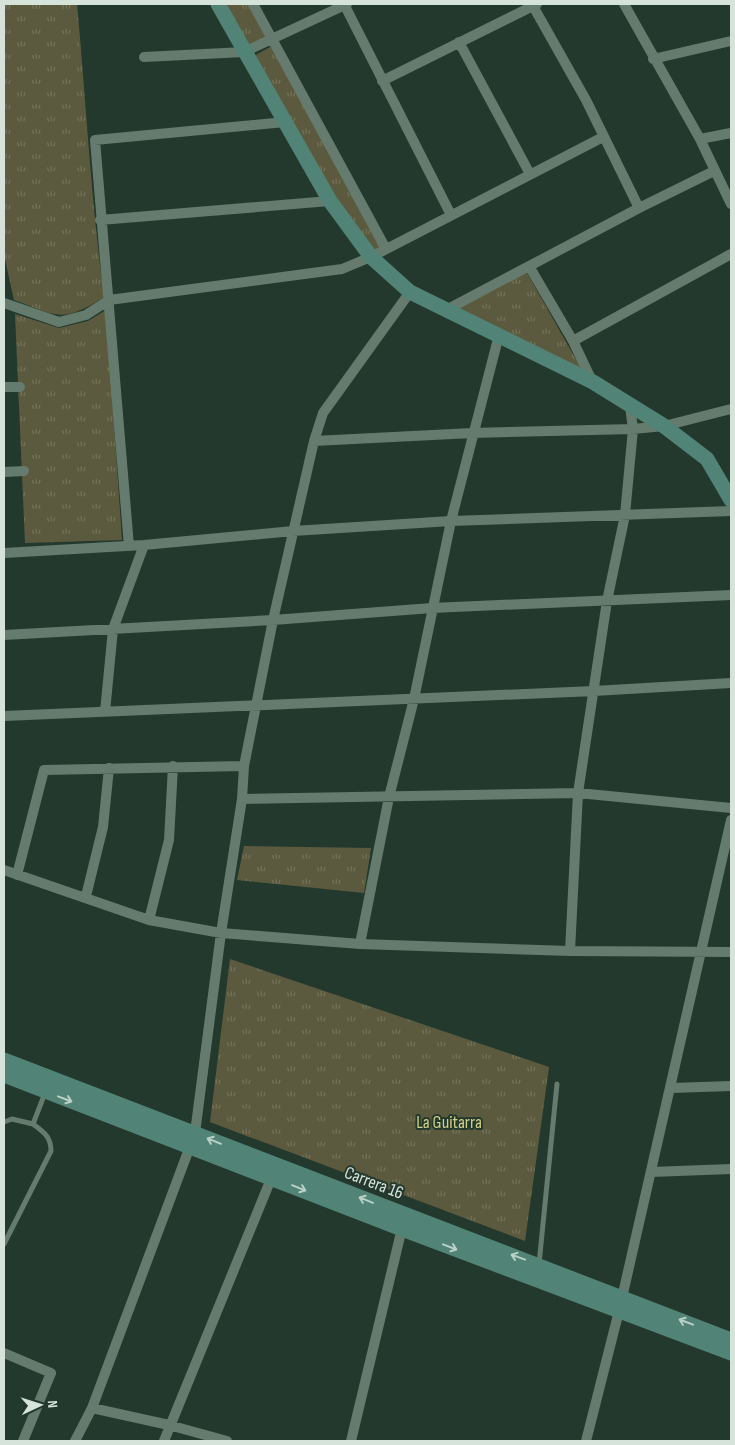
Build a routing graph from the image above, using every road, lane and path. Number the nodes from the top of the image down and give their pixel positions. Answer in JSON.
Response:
{"nodes":[{"id":1,"x":218,"y":4,"type":"edge"},
{"id":2,"x":253,"y":4,"type":"edge"},
{"id":3,"x":345,"y":4,"type":"edge"},
{"id":4,"x":624,"y":4,"type":"edge"},
{"id":5,"x":536,"y":5,"type":"edge"},
{"id":6,"x":272,"y":40,"type":"junction"},
{"id":7,"x":731,"y":41,"type":"edge"},
{"id":8,"x":459,"y":42,"type":"junction"},
{"id":9,"x":244,"y":52,"type":"junction"},
{"id":10,"x":144,"y":57,"type":"dead end"},
{"id":11,"x":653,"y":59,"type":"junction"},
{"id":12,"x":382,"y":81,"type":"junction"},
{"id":13,"x":285,"y":122,"type":"junction"},
{"id":14,"x":731,"y":133,"type":"edge"},
{"id":15,"x":603,"y":137,"type":"junction"},
{"id":16,"x":700,"y":139,"type":"junction"},
{"id":17,"x":714,"y":171,"type":"junction"},
{"id":18,"x":530,"y":174,"type":"junction"},
{"id":19,"x":330,"y":201,"type":"junction"},
{"id":20,"x":731,"y":204,"type":"edge"},
{"id":21,"x":639,"y":208,"type":"junction"},
{"id":22,"x":452,"y":215,"type":"junction"},
{"id":23,"x":100,"y":220,"type":"junction"},
{"id":24,"x":386,"y":249,"type":"junction"},
{"id":25,"x":731,"y":254,"type":"edge"},
{"id":26,"x":371,"y":258,"type":"junction"},
{"id":27,"x":529,"y":266,"type":"junction"},
{"id":28,"x":410,"y":292,"type":"junction"},
{"id":29,"x":109,"y":300,"type":"junction"},
{"id":30,"x":4,"y":303,"type":"edge"},
{"id":31,"x":448,"y":309,"type":"junction"},
{"id":32,"x":499,"y":335,"type":"junction"},
{"id":33,"x":573,"y":341,"type":"junction"},
{"id":34,"x":592,"y":382,"type":"junction"},
{"id":35,"x":4,"y":387,"type":"edge"},
{"id":36,"x":20,"y":387,"type":"dead end"},
{"id":37,"x":630,"y":406,"type":"junction"},
{"id":38,"x":731,"y":409,"type":"edge"},
{"id":39,"x":664,"y":426,"type":"junction"},
{"id":40,"x":633,"y":429,"type":"junction"},
{"id":41,"x":472,"y":433,"type":"junction"},
{"id":42,"x":314,"y":441,"type":"junction"},
{"id":43,"x":24,"y":471,"type":"dead end"},
{"id":44,"x":4,"y":472,"type":"edge"},
{"id":45,"x":731,"y":500,"type":"edge"},
{"id":46,"x":731,"y":511,"type":"edge"},
{"id":47,"x":624,"y":515,"type":"junction"},
{"id":48,"x":451,"y":521,"type":"junction"},
{"id":49,"x":293,"y":531,"type":"junction"},
{"id":50,"x":144,"y":545,"type":"junction"},
{"id":51,"x":129,"y":546,"type":"junction"},
{"id":52,"x":4,"y":552,"type":"edge"},
{"id":53,"x":731,"y":594,"type":"edge"},
{"id":54,"x":607,"y":602,"type":"junction"},
{"id":55,"x":432,"y":608,"type":"junction"},
{"id":56,"x":273,"y":620,"type":"junction"},
{"id":57,"x":113,"y":629,"type":"junction"},
{"id":58,"x":4,"y":635,"type":"edge"},
{"id":59,"x":731,"y":683,"type":"edge"},
{"id":60,"x":594,"y":691,"type":"junction"},
{"id":61,"x":414,"y":699,"type":"junction"},
{"id":62,"x":256,"y":705,"type":"junction"},
{"id":63,"x":105,"y":712,"type":"junction"},
{"id":64,"x":4,"y":716,"type":"edge"},
{"id":65,"x":173,"y":766,"type":"junction"},
{"id":66,"x":244,"y":766,"type":"junction"},
{"id":67,"x":109,"y":768,"type":"junction"},
{"id":68,"x":578,"y":793,"type":"junction"},
{"id":69,"x":389,"y":797,"type":"junction"},
{"id":70,"x":242,"y":799,"type":"junction"},
{"id":71,"x":731,"y":808,"type":"edge"},
{"id":72,"x":731,"y":820,"type":"edge"},
{"id":73,"x":4,"y":870,"type":"edge"},
{"id":74,"x":17,"y":875,"type":"junction"},
{"id":75,"x":86,"y":896,"type":"junction"},
{"id":76,"x":149,"y":920,"type":"junction"},
{"id":77,"x":221,"y":934,"type":"junction"},
{"id":78,"x":360,"y":944,"type":"junction"},
{"id":79,"x":570,"y":951,"type":"junction"},
{"id":80,"x":731,"y":952,"type":"edge"},
{"id":81,"x":702,"y":953,"type":"junction"},
{"id":82,"x":4,"y":1060,"type":"edge"},
{"id":83,"x":4,"y":1075,"type":"edge"},
{"id":84,"x":557,"y":1084,"type":"dead end"},
{"id":85,"x":48,"y":1085,"type":"junction"},
{"id":86,"x":731,"y":1086,"type":"edge"},
{"id":87,"x":671,"y":1088,"type":"junction"},
{"id":88,"x":4,"y":1122,"type":"edge"},
{"id":89,"x":33,"y":1124,"type":"junction"},
{"id":90,"x":196,"y":1133,"type":"junction"},
{"id":91,"x":191,"y":1148,"type":"junction"},
{"id":92,"x":731,"y":1169,"type":"edge"},
{"id":93,"x":274,"y":1172,"type":"junction"},
{"id":94,"x":651,"y":1172,"type":"junction"},
{"id":95,"x":403,"y":1222,"type":"junction"},
{"id":96,"x":4,"y":1244,"type":"edge"},
{"id":97,"x":539,"y":1265,"type":"junction"},
{"id":98,"x":621,"y":1304,"type":"junction"},
{"id":99,"x":731,"y":1340,"type":"edge"},
{"id":100,"x":4,"y":1353,"type":"edge"},
{"id":101,"x":731,"y":1353,"type":"edge"},
{"id":102,"x":92,"y":1408,"type":"junction"},
{"id":103,"x":169,"y":1425,"type":"junction"},
{"id":104,"x":23,"y":1441,"type":"edge"},
{"id":105,"x":75,"y":1441,"type":"edge"},
{"id":106,"x":164,"y":1441,"type":"edge"},
{"id":107,"x":227,"y":1441,"type":"edge"},
{"id":108,"x":351,"y":1441,"type":"edge"},
{"id":109,"x":586,"y":1441,"type":"edge"}],
"edges":[{"from":1,"to":9,"type":"main road"},
{"from":2,"to":6,"type":"street"},
{"from":3,"to":6,"type":"street"},
{"from":3,"to":12,"type":"street"},
{"from":4,"to":11,"type":"street"},
{"from":5,"to":8,"type":"street"},
{"from":5,"to":15,"type":"street"},
{"from":6,"to":9,"type":"street"},
{"from":6,"to":24,"type":"street"},
{"from":7,"to":11,"type":"street"},
{"from":8,"to":12,"type":"street"},
{"from":8,"to":18,"type":"street"},
{"from":9,"to":10,"type":"street"},
{"from":9,"to":13,"type":"main road"},
{"from":11,"to":16,"type":"street"},
{"from":12,"to":22,"type":"street"},
{"from":13,"to":19,"type":"main road"},
{"from":13,"to":23,"type":"street"},
{"from":14,"to":16,"type":"street"},
{"from":15,"to":18,"type":"street"},
{"from":15,"to":21,"type":"street"},
{"from":16,"to":17,"type":"street"},
{"from":17,"to":20,"type":"street"},
{"from":17,"to":21,"type":"street"},
{"from":18,"to":22,"type":"street"},
{"from":19,"to":23,"type":"street"},
{"from":19,"to":26,"type":"main road"},
{"from":21,"to":27,"type":"street"},
{"from":22,"to":24,"type":"street"},
{"from":23,"to":29,"type":"street"},
{"from":24,"to":26,"type":"street"},
{"from":25,"to":33,"type":"street"},
{"from":26,"to":28,"type":"main road"},
{"from":26,"to":29,"type":"street"},
{"from":27,"to":31,"type":"street"},
{"from":27,"to":33,"type":"street"},
{"from":28,"to":31,"type":"main road"},
{"from":28,"to":42,"type":"street"},
{"from":29,"to":30,"type":"street"},
{"from":29,"to":51,"type":"street"},
{"from":31,"to":32,"type":"main road"},
{"from":32,"to":34,"type":"main road"},
{"from":32,"to":41,"type":"street"},
{"from":33,"to":34,"type":"street"},
{"from":34,"to":37,"type":"main road"},
{"from":35,"to":36,"type":"street"},
{"from":37,"to":39,"type":"main road"},
{"from":37,"to":40,"type":"street"},
{"from":38,"to":39,"type":"street"},
{"from":39,"to":40,"type":"street"},
{"from":39,"to":45,"type":"main road"},
{"from":40,"to":41,"type":"street"},
{"from":40,"to":47,"type":"street"},
{"from":41,"to":42,"type":"street"},
{"from":41,"to":48,"type":"street"},
{"from":42,"to":49,"type":"street"},
{"from":43,"to":44,"type":"street"},
{"from":46,"to":47,"type":"street"},
{"from":47,"to":48,"type":"street"},
{"from":47,"to":54,"type":"street"},
{"from":48,"to":49,"type":"street"},
{"from":48,"to":55,"type":"street"},
{"from":49,"to":50,"type":"street"},
{"from":49,"to":56,"type":"street"},
{"from":50,"to":51,"type":"street"},
{"from":50,"to":57,"type":"street"},
{"from":51,"to":52,"type":"street"},
{"from":53,"to":54,"type":"street"},
{"from":54,"to":55,"type":"street"},
{"from":54,"to":60,"type":"street"},
{"from":55,"to":56,"type":"street"},
{"from":55,"to":61,"type":"street"},
{"from":56,"to":57,"type":"street"},
{"from":56,"to":62,"type":"street"},
{"from":57,"to":58,"type":"street"},
{"from":57,"to":63,"type":"street"},
{"from":59,"to":60,"type":"street"},
{"from":60,"to":61,"type":"street"},
{"from":60,"to":68,"type":"street"},
{"from":61,"to":62,"type":"street"},
{"from":61,"to":69,"type":"street"},
{"from":62,"to":63,"type":"street"},
{"from":62,"to":66,"type":"street"},
{"from":63,"to":64,"type":"street"},
{"from":65,"to":66,"type":"street"},
{"from":65,"to":67,"type":"street"},
{"from":65,"to":76,"type":"street"},
{"from":66,"to":70,"type":"street"},
{"from":67,"to":74,"type":"street"},
{"from":67,"to":75,"type":"street"},
{"from":68,"to":69,"type":"street"},
{"from":68,"to":71,"type":"street"},
{"from":68,"to":79,"type":"street"},
{"from":69,"to":70,"type":"street"},
{"from":69,"to":78,"type":"street"},
{"from":70,"to":77,"type":"street"},
{"from":72,"to":81,"type":"street"},
{"from":73,"to":74,"type":"street"},
{"from":74,"to":75,"type":"street"},
{"from":75,"to":76,"type":"street"},
{"from":76,"to":77,"type":"street"},
{"from":77,"to":78,"type":"street"},
{"from":77,"to":90,"type":"street"},
{"from":78,"to":79,"type":"street"},
{"from":79,"to":81,"type":"street"},
{"from":80,"to":81,"type":"street"},
{"from":81,"to":87,"type":"street"},
{"from":82,"to":85,"type":"main road","name":"Carrera 16"},
{"from":83,"to":85,"type":"main road","name":"Carrera 16"},
{"from":84,"to":97,"type":"lane"},
{"from":85,"to":89,"type":"lane"},
{"from":85,"to":90,"type":"main road","name":"Carrera 16"},
{"from":85,"to":91,"type":"main road","name":"Carrera 16","one_way":true},
{"from":86,"to":87,"type":"street"},
{"from":87,"to":94,"type":"street"},
{"from":88,"to":89,"type":"lane"},
{"from":89,"to":96,"type":"lane"},
{"from":90,"to":91,"type":"street"},
{"from":93,"to":90,"type":"main road","name":"Carrera 16","one_way":true},
{"from":91,"to":93,"type":"main road","name":"Carrera 16"},
{"from":91,"to":102,"type":"street"},
{"from":92,"to":94,"type":"street"},
{"from":93,"to":95,"type":"main road","name":"Carrera 16"},
{"from":93,"to":103,"type":"street"},
{"from":94,"to":98,"type":"street"},
{"from":97,"to":95,"type":"main road","name":"Carrera 16","one_way":true},
{"from":95,"to":98,"type":"main road","name":"Carrera 16","one_way":true},
{"from":95,"to":108,"type":"street"},
{"from":97,"to":98,"type":"main road","name":"Carrera 16"},
{"from":99,"to":98,"type":"main road","name":"Carrera 16","one_way":true},
{"from":98,"to":101,"type":"main road","name":"Carrera 16"},
{"from":98,"to":109,"type":"street"},
{"from":100,"to":104,"type":"street"},
{"from":102,"to":103,"type":"street"},
{"from":102,"to":105,"type":"street"},
{"from":103,"to":106,"type":"street"},
{"from":103,"to":107,"type":"street"}]}
